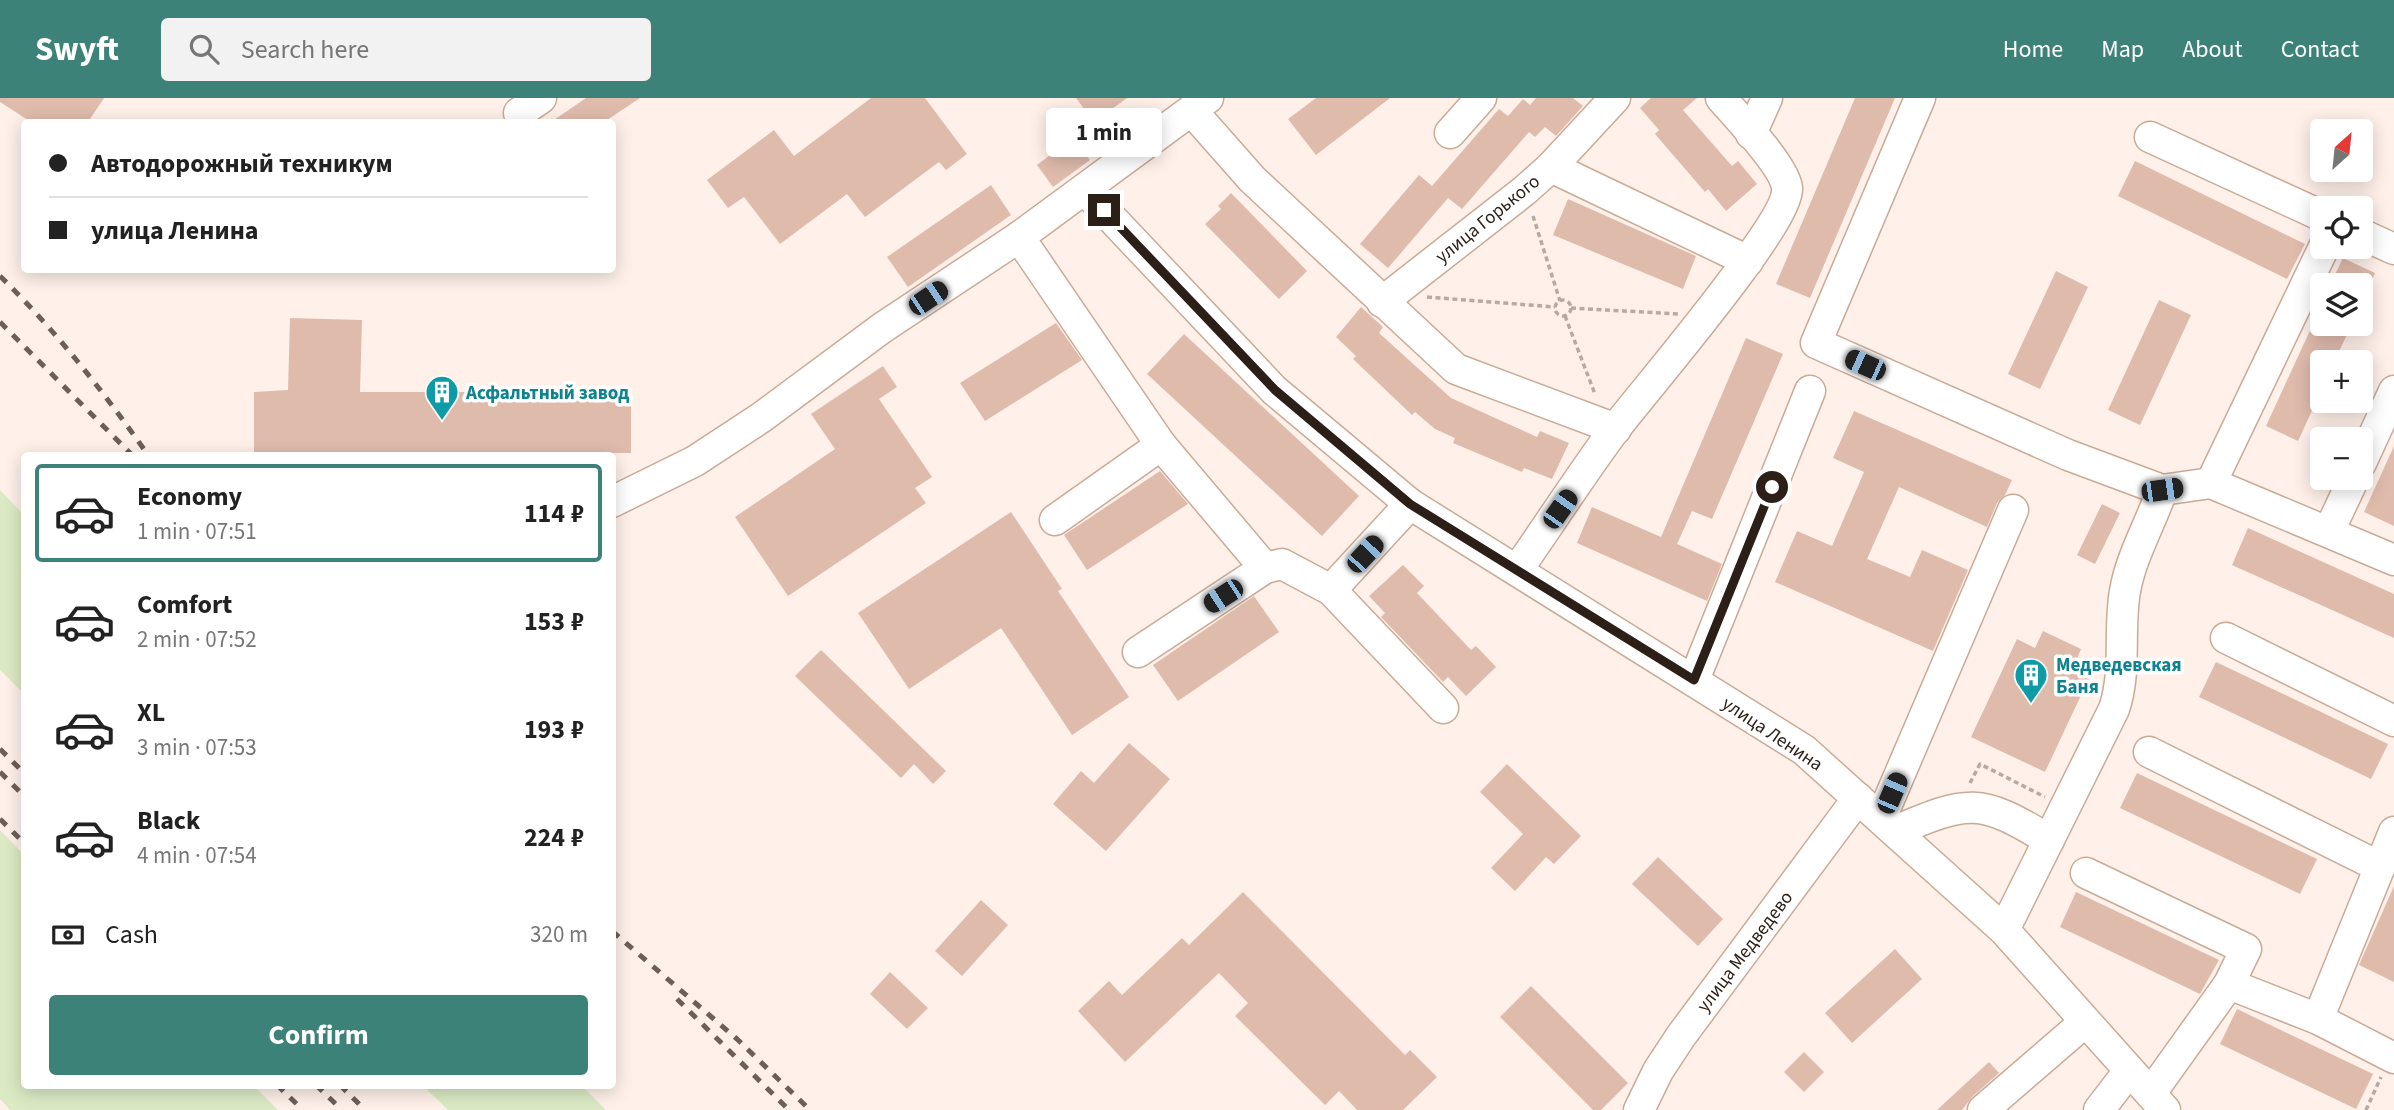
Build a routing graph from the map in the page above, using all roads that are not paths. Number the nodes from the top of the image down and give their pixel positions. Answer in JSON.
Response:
{"nodes":[{"id":1,"x":1481,"y":98,"type":"edge"},
{"id":2,"x":1615,"y":98,"type":"edge"},
{"id":3,"x":1721,"y":98,"type":"edge"},
{"id":4,"x":1768,"y":98,"type":"edge"},
{"id":5,"x":1920,"y":98,"type":"edge"},
{"id":6,"x":1200,"y":104,"type":"edge"},
{"id":7,"x":1450,"y":132,"type":"dead end"},
{"id":8,"x":1751,"y":134,"type":"junction"},
{"id":9,"x":2150,"y":137,"type":"dead end"},
{"id":10,"x":1551,"y":167,"type":"junction"},
{"id":11,"x":1085,"y":190,"type":"junction"},
{"id":12,"x":2310,"y":210,"type":"edge"},
{"id":13,"x":1019,"y":237,"type":"junction"},
{"id":14,"x":2373,"y":239,"type":"edge"},
{"id":15,"x":2394,"y":249,"type":"edge"},
{"id":16,"x":2319,"y":259,"type":"edge"},
{"id":17,"x":1748,"y":261,"type":"junction"},
{"id":18,"x":1382,"y":302,"type":"junction"},
{"id":19,"x":1810,"y":391,"type":"dead end"},
{"id":20,"x":2394,"y":391,"type":"edge"},
{"id":21,"x":1611,"y":427,"type":"junction"},
{"id":22,"x":2373,"y":437,"type":"edge"},
{"id":23,"x":1161,"y":445,"type":"junction"},
{"id":24,"x":2211,"y":483,"type":"junction"},
{"id":25,"x":2162,"y":490,"type":"junction"},
{"id":26,"x":2348,"y":490,"type":"edge"},
{"id":27,"x":616,"y":500,"type":"edge"},
{"id":28,"x":1410,"y":504,"type":"junction"},
{"id":29,"x":2013,"y":510,"type":"dead end"},
{"id":30,"x":1055,"y":520,"type":"dead end"},
{"id":31,"x":2329,"y":531,"type":"junction"},
{"id":32,"x":2394,"y":560,"type":"edge"},
{"id":33,"x":1265,"y":568,"type":"junction"},
{"id":34,"x":1518,"y":569,"type":"junction"},
{"id":35,"x":1331,"y":590,"type":"junction"},
{"id":36,"x":2226,"y":638,"type":"dead end"},
{"id":37,"x":1138,"y":652,"type":"dead end"},
{"id":38,"x":1694,"y":680,"type":"junction"},
{"id":39,"x":1443,"y":708,"type":"dead end"},
{"id":40,"x":2394,"y":721,"type":"edge"},
{"id":41,"x":2149,"y":752,"type":"dead end"},
{"id":42,"x":1858,"y":798,"type":"junction"},
{"id":43,"x":1888,"y":824,"type":"junction"},
{"id":44,"x":2394,"y":832,"type":"edge"},
{"id":45,"x":2049,"y":840,"type":"junction"},
{"id":46,"x":2380,"y":867,"type":"junction"},
{"id":47,"x":2085,"y":873,"type":"dead end"},
{"id":48,"x":2004,"y":930,"type":"junction"},
{"id":49,"x":2229,"y":984,"type":"junction"},
{"id":50,"x":2318,"y":1019,"type":"junction"},
{"id":51,"x":2085,"y":1022,"type":"junction"},
{"id":52,"x":2394,"y":1058,"type":"edge"},
{"id":53,"x":2129,"y":1071,"type":"junction"},
{"id":54,"x":2158,"y":1102,"type":"edge"},
{"id":55,"x":1639,"y":1110,"type":"edge"},
{"id":56,"x":1983,"y":1110,"type":"edge"},
{"id":57,"x":2099,"y":1110,"type":"edge"}],
"edges":[{"from":1,"to":7,"type":"street"},
{"from":2,"to":10,"type":"street"},
{"from":3,"to":8,"type":"street"},
{"from":4,"to":8,"type":"street"},
{"from":5,"to":25,"type":"street"},
{"from":6,"to":11,"type":"street"},
{"from":6,"to":18,"type":"street"},
{"from":8,"to":17,"type":"street"},
{"from":9,"to":12,"type":"street"},
{"from":10,"to":17,"type":"street","name":"улица Горького"},
{"from":10,"to":18,"type":"street","name":"улица Горького"},
{"from":11,"to":13,"type":"street"},
{"from":11,"to":28,"type":"street","name":"улица Ленина"},
{"from":13,"to":23,"type":"street"},
{"from":13,"to":27,"type":"street"},
{"from":14,"to":15,"type":"street"},
{"from":16,"to":24,"type":"street"},
{"from":17,"to":21,"type":"street"},
{"from":18,"to":21,"type":"street"},
{"from":19,"to":38,"type":"street"},
{"from":20,"to":22,"type":"street"},
{"from":21,"to":34,"type":"street"},
{"from":23,"to":30,"type":"street"},
{"from":23,"to":33,"type":"street"},
{"from":24,"to":25,"type":"street"},
{"from":24,"to":31,"type":"street"},
{"from":25,"to":45,"type":"street"},
{"from":26,"to":31,"type":"street"},
{"from":28,"to":34,"type":"street","name":"улица Ленина"},
{"from":28,"to":35,"type":"street"},
{"from":29,"to":43,"type":"street"},
{"from":31,"to":32,"type":"street"},
{"from":33,"to":35,"type":"street"},
{"from":33,"to":37,"type":"street"},
{"from":34,"to":38,"type":"street","name":"улица Ленина"},
{"from":35,"to":39,"type":"street"},
{"from":36,"to":40,"type":"street"},
{"from":38,"to":42,"type":"street","name":"улица Ленина"},
{"from":41,"to":46,"type":"street"},
{"from":42,"to":43,"type":"street","name":"улица Ленина"},
{"from":42,"to":55,"type":"street","name":"улица Медведево"},
{"from":43,"to":45,"type":"street"},
{"from":43,"to":48,"type":"street","name":"улица Ленина"},
{"from":44,"to":46,"type":"street"},
{"from":45,"to":48,"type":"street"},
{"from":46,"to":50,"type":"street"},
{"from":47,"to":49,"type":"street"},
{"from":48,"to":51,"type":"street","name":"улица Ленина"},
{"from":49,"to":50,"type":"street"},
{"from":49,"to":54,"type":"street"},
{"from":50,"to":52,"type":"street"},
{"from":51,"to":53,"type":"street","name":"улица Ленина"},
{"from":51,"to":56,"type":"street"},
{"from":53,"to":54,"type":"street","name":"улица Ленина"},
{"from":53,"to":57,"type":"street"}]}
